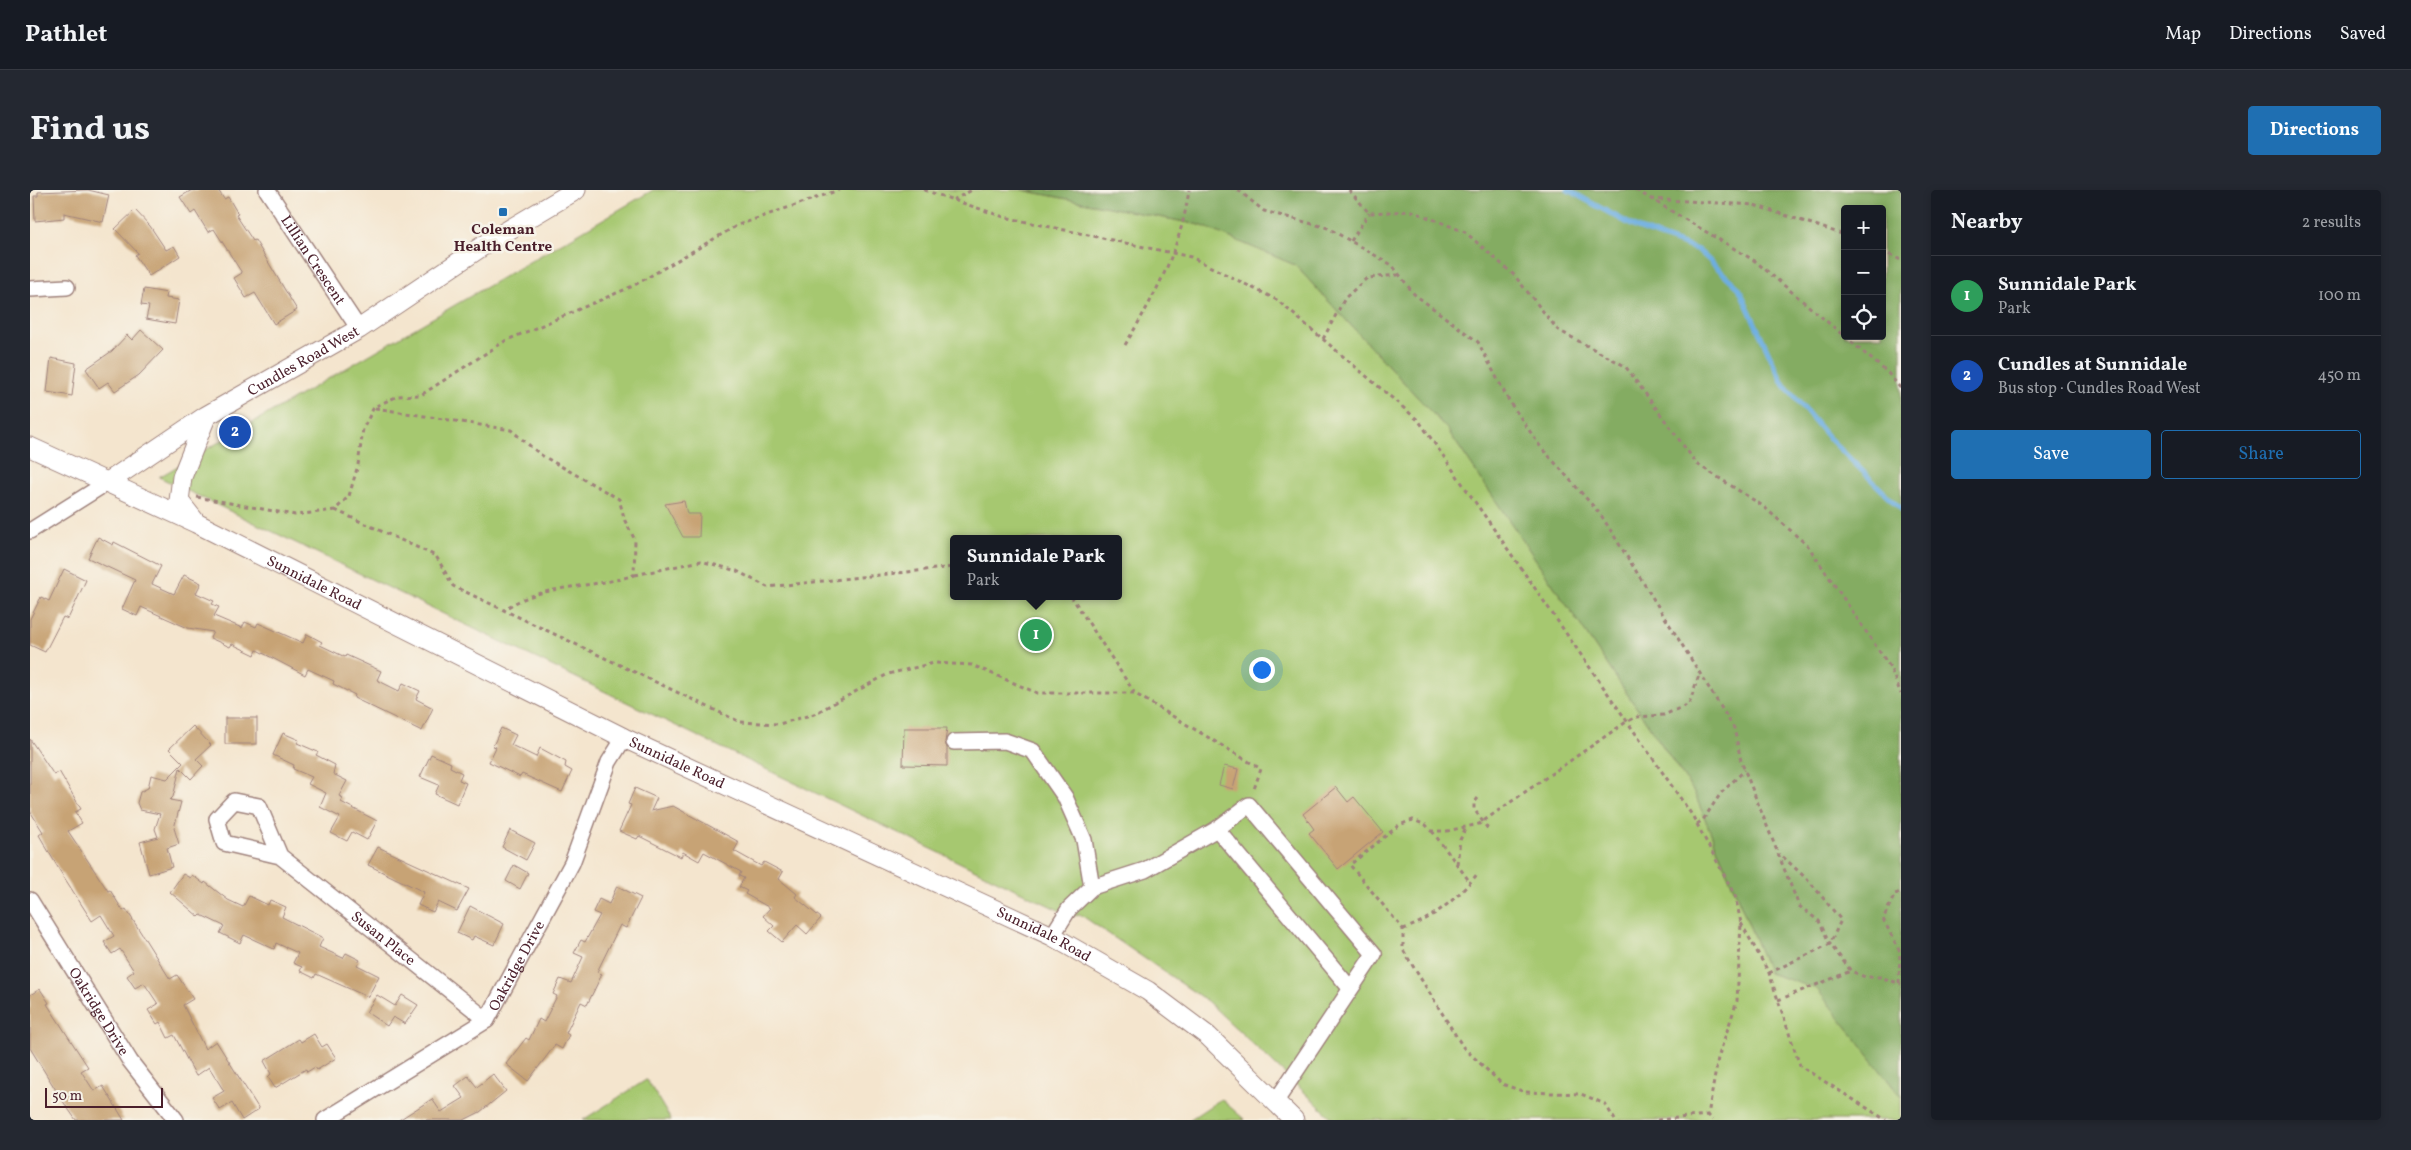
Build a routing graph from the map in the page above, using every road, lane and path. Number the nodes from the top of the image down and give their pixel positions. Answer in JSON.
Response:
{"nodes":[{"id":1,"x":267,"y":190,"type":"edge"},
{"id":2,"x":576,"y":190,"type":"edge"},
{"id":3,"x":839,"y":190,"type":"edge"},
{"id":4,"x":933,"y":190,"type":"edge"},
{"id":5,"x":972,"y":190,"type":"edge"},
{"id":6,"x":1189,"y":190,"type":"edge"},
{"id":7,"x":1238,"y":190,"type":"edge"},
{"id":8,"x":1349,"y":190,"type":"edge"},
{"id":9,"x":1636,"y":190,"type":"edge"},
{"id":10,"x":926,"y":191,"type":"edge"},
{"id":11,"x":1650,"y":198,"type":"junction"},
{"id":12,"x":953,"y":200,"type":"junction"},
{"id":13,"x":1369,"y":213,"type":"junction"},
{"id":14,"x":1841,"y":234,"type":"edge"},
{"id":15,"x":1351,"y":241,"type":"junction"},
{"id":16,"x":1886,"y":253,"type":"edge"},
{"id":17,"x":1174,"y":254,"type":"junction"},
{"id":18,"x":1901,"y":260,"type":"edge"},
{"id":19,"x":1399,"y":275,"type":"junction"},
{"id":20,"x":67,"y":287,"type":"dead end"},
{"id":21,"x":30,"y":289,"type":"edge"},
{"id":22,"x":359,"y":328,"type":"junction"},
{"id":23,"x":1323,"y":339,"type":"junction"},
{"id":24,"x":1125,"y":345,"type":"dead end"},
{"id":25,"x":1901,"y":389,"type":"edge"},
{"id":26,"x":374,"y":408,"type":"junction"},
{"id":27,"x":206,"y":416,"type":"junction"},
{"id":28,"x":30,"y":447,"type":"edge"},
{"id":29,"x":108,"y":482,"type":"junction"},
{"id":30,"x":244,"y":506,"type":"dead end"},
{"id":31,"x":335,"y":510,"type":"junction"},
{"id":32,"x":196,"y":522,"type":"junction"},
{"id":33,"x":30,"y":531,"type":"edge"},
{"id":34,"x":950,"y":567,"type":"edge"},
{"id":35,"x":634,"y":575,"type":"junction"},
{"id":36,"x":1074,"y":600,"type":"edge"},
{"id":37,"x":504,"y":610,"type":"junction"},
{"id":38,"x":1699,"y":675,"type":"junction"},
{"id":39,"x":1134,"y":693,"type":"junction"},
{"id":40,"x":1901,"y":694,"type":"edge"},
{"id":41,"x":1626,"y":722,"type":"junction"},
{"id":42,"x":624,"y":738,"type":"junction"},
{"id":43,"x":954,"y":742,"type":"dead end"},
{"id":44,"x":1745,"y":770,"type":"junction"},
{"id":45,"x":1478,"y":798,"type":"dead end"},
{"id":46,"x":1249,"y":805,"type":"junction"},
{"id":47,"x":1482,"y":821,"type":"junction"},
{"id":48,"x":1697,"y":824,"type":"junction"},
{"id":49,"x":1467,"y":827,"type":"junction"},
{"id":50,"x":1217,"y":828,"type":"junction"},
{"id":51,"x":1488,"y":829,"type":"dead end"},
{"id":52,"x":1431,"y":831,"type":"junction"},
{"id":53,"x":1777,"y":852,"type":"junction"},
{"id":54,"x":280,"y":856,"type":"dead end"},
{"id":55,"x":1457,"y":865,"type":"junction"},
{"id":56,"x":1478,"y":873,"type":"dead end"},
{"id":57,"x":1470,"y":882,"type":"junction"},
{"id":58,"x":1092,"y":887,"type":"junction"},
{"id":59,"x":1901,"y":892,"type":"edge"},
{"id":60,"x":30,"y":900,"type":"edge"},
{"id":61,"x":1741,"y":923,"type":"junction"},
{"id":62,"x":1402,"y":929,"type":"junction"},
{"id":63,"x":1052,"y":936,"type":"junction"},
{"id":64,"x":1830,"y":944,"type":"junction"},
{"id":65,"x":1851,"y":971,"type":"junction"},
{"id":66,"x":1769,"y":973,"type":"junction"},
{"id":67,"x":1900,"y":984,"type":"edge"},
{"id":68,"x":1350,"y":988,"type":"junction"},
{"id":69,"x":1778,"y":1000,"type":"junction"},
{"id":70,"x":488,"y":1020,"type":"junction"},
{"id":71,"x":1276,"y":1101,"type":"junction"},
{"id":72,"x":1708,"y":1115,"type":"junction"},
{"id":73,"x":176,"y":1120,"type":"edge"},
{"id":74,"x":326,"y":1120,"type":"edge"},
{"id":75,"x":1294,"y":1120,"type":"edge"},
{"id":76,"x":1616,"y":1120,"type":"edge"},
{"id":77,"x":1657,"y":1120,"type":"edge"},
{"id":78,"x":1713,"y":1120,"type":"edge"},
{"id":79,"x":1886,"y":1120,"type":"edge"}],
"edges":[{"from":1,"to":22,"type":"street","name":"Lillian Crescent"},
{"from":2,"to":22,"type":"main road","name":"Cundles Road West"},
{"from":3,"to":26,"type":"path"},
{"from":4,"to":10,"type":"path"},
{"from":5,"to":12,"type":"path"},
{"from":6,"to":17,"type":"path"},
{"from":7,"to":15,"type":"path"},
{"from":8,"to":13,"type":"path"},
{"from":9,"to":11,"type":"path"},
{"from":10,"to":12,"type":"path"},
{"from":11,"to":14,"type":"path"},
{"from":11,"to":25,"type":"path"},
{"from":12,"to":17,"type":"path"},
{"from":13,"to":15,"type":"path"},
{"from":13,"to":40,"type":"path"},
{"from":15,"to":19,"type":"path"},
{"from":16,"to":18,"type":"path"},
{"from":17,"to":23,"type":"path"},
{"from":17,"to":24,"type":"path"},
{"from":19,"to":23,"type":"path"},
{"from":19,"to":38,"type":"path"},
{"from":20,"to":21,"type":"street"},
{"from":22,"to":27,"type":"main road","name":"Cundles Road West"},
{"from":23,"to":41,"type":"path"},
{"from":26,"to":31,"type":"path"},
{"from":26,"to":35,"type":"path"},
{"from":27,"to":29,"type":"main road","name":"Cundles Road West"},
{"from":27,"to":32,"type":"main road"},
{"from":28,"to":29,"type":"main road","name":"Sunnidale Road"},
{"from":29,"to":32,"type":"main road","name":"Sunnidale Road"},
{"from":29,"to":33,"type":"street","name":"Cundles Road West"},
{"from":30,"to":31,"type":"path"},
{"from":31,"to":37,"type":"path"},
{"from":32,"to":42,"type":"main road","name":"Sunnidale Road"},
{"from":34,"to":35,"type":"path"},
{"from":35,"to":37,"type":"path"},
{"from":36,"to":39,"type":"path"},
{"from":37,"to":39,"type":"path"},
{"from":38,"to":41,"type":"path"},
{"from":38,"to":44,"type":"path"},
{"from":39,"to":46,"type":"path"},
{"from":41,"to":47,"type":"path"},
{"from":41,"to":48,"type":"path"},
{"from":42,"to":63,"type":"main road","name":"Sunnidale Road"},
{"from":42,"to":70,"type":"street","name":"Oakridge Drive"},
{"from":43,"to":58,"type":"street"},
{"from":44,"to":48,"type":"path"},
{"from":44,"to":53,"type":"path"},
{"from":45,"to":47,"type":"path"},
{"from":46,"to":50,"type":"street"},
{"from":46,"to":68,"type":"street"},
{"from":47,"to":49,"type":"path"},
{"from":47,"to":51,"type":"path"},
{"from":48,"to":61,"type":"path"},
{"from":49,"to":52,"type":"path"},
{"from":49,"to":55,"type":"path"},
{"from":50,"to":58,"type":"street"},
{"from":50,"to":68,"type":"street"},
{"from":52,"to":55,"type":"path"},
{"from":52,"to":62,"type":"path"},
{"from":53,"to":64,"type":"path"},
{"from":53,"to":64,"type":"path"},
{"from":54,"to":70,"type":"street","name":"Susan Place"},
{"from":55,"to":57,"type":"path"},
{"from":56,"to":57,"type":"path"},
{"from":57,"to":62,"type":"path"},
{"from":58,"to":63,"type":"street"},
{"from":59,"to":67,"type":"path"},
{"from":60,"to":73,"type":"street","name":"Oakridge Drive"},
{"from":61,"to":66,"type":"path"},
{"from":61,"to":72,"type":"path"},
{"from":62,"to":76,"type":"path"},
{"from":63,"to":71,"type":"main road","name":"Sunnidale Road"},
{"from":64,"to":65,"type":"path"},
{"from":64,"to":66,"type":"path"},
{"from":65,"to":67,"type":"path"},
{"from":65,"to":69,"type":"path"},
{"from":66,"to":69,"type":"path"},
{"from":68,"to":71,"type":"street"},
{"from":69,"to":79,"type":"path"},
{"from":70,"to":74,"type":"street","name":"Oakridge Drive"},
{"from":71,"to":75,"type":"main road","name":"Sunnidale Road"},
{"from":72,"to":77,"type":"path"},
{"from":72,"to":78,"type":"path"}]}
